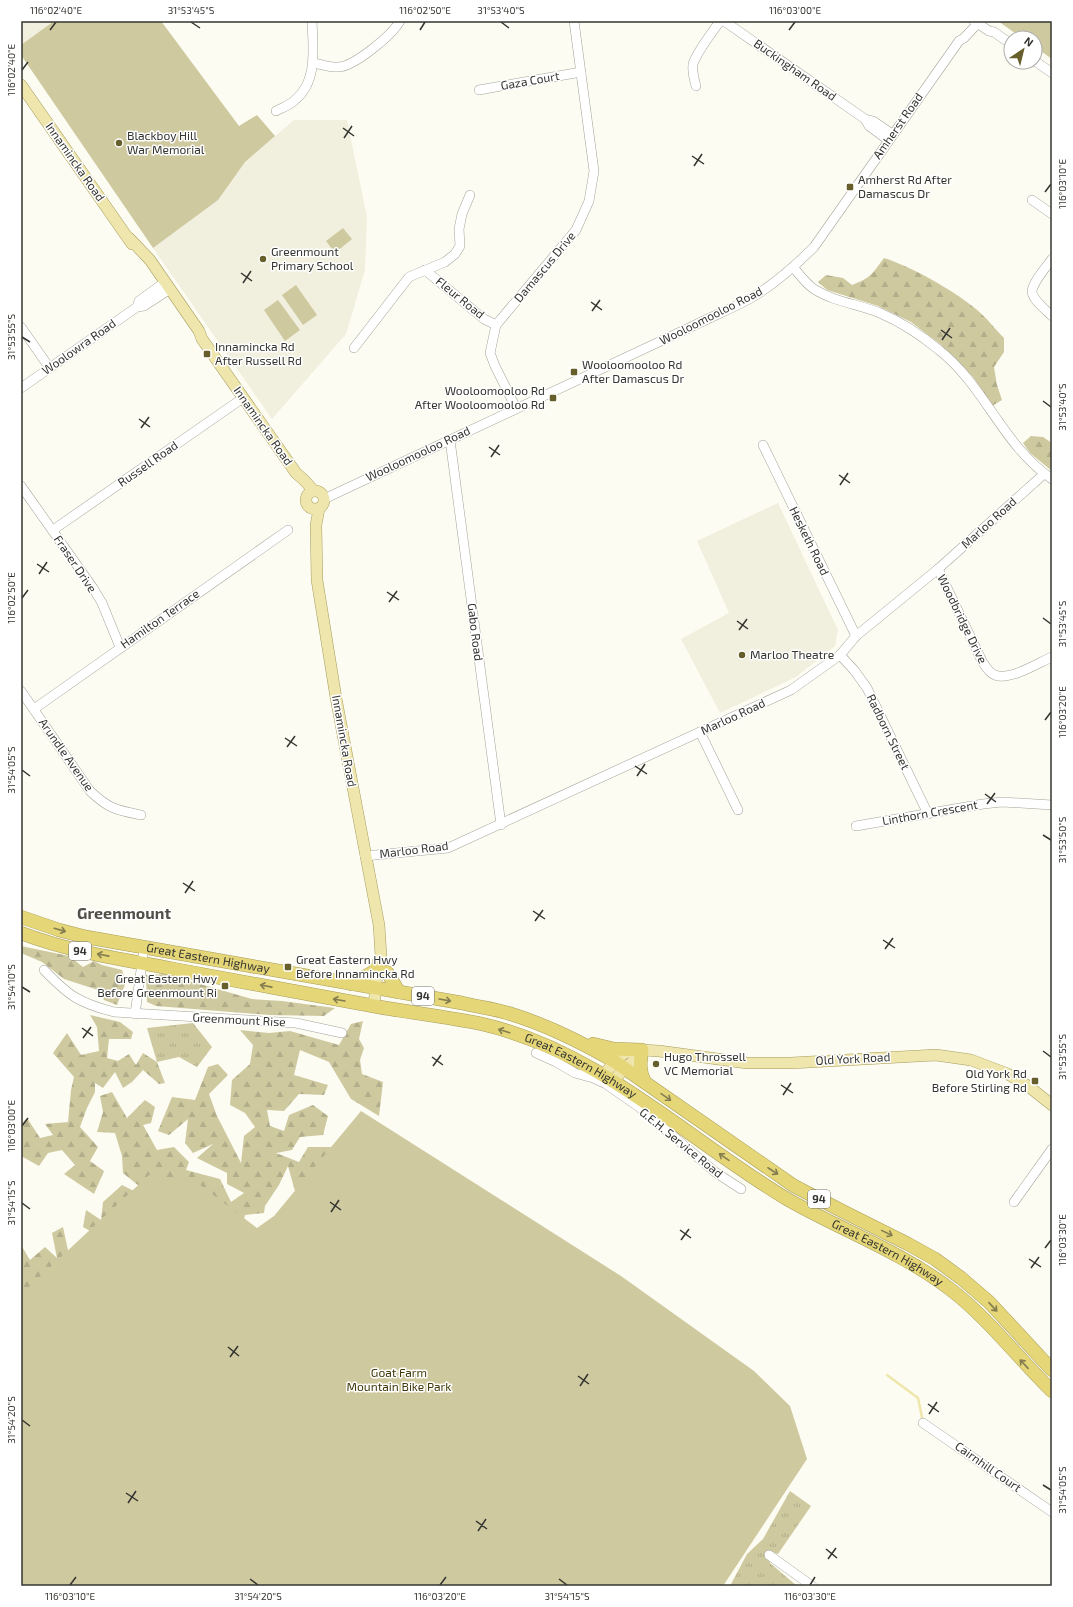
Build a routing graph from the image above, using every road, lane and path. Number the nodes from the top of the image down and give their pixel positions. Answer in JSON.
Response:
{"nodes":[{"id":1,"x":312,"y":21,"type":"edge"},
{"id":2,"x":400,"y":21,"type":"edge"},
{"id":3,"x":574,"y":21,"type":"edge"},
{"id":4,"x":720,"y":21,"type":"edge"},
{"id":5,"x":724,"y":21,"type":"edge"},
{"id":6,"x":977,"y":22,"type":"edge"},
{"id":7,"x":1003,"y":38,"type":"edge"},
{"id":8,"x":313,"y":63,"type":"junction"},
{"id":9,"x":1043,"y":67,"type":"edge"},
{"id":10,"x":581,"y":72,"type":"junction"},
{"id":11,"x":1052,"y":73,"type":"edge"},
{"id":12,"x":696,"y":86,"type":"dead end"},
{"id":13,"x":22,"y":89,"type":"edge"},
{"id":14,"x":479,"y":90,"type":"dead end"},
{"id":15,"x":276,"y":111,"type":"dead end"},
{"id":16,"x":890,"y":137,"type":"junction"},
{"id":17,"x":470,"y":195,"type":"dead end"},
{"id":18,"x":1032,"y":200,"type":"dead end"},
{"id":19,"x":1052,"y":214,"type":"edge"},
{"id":20,"x":1052,"y":259,"type":"edge"},
{"id":21,"x":793,"y":268,"type":"junction"},
{"id":22,"x":425,"y":270,"type":"junction"},
{"id":23,"x":165,"y":287,"type":"junction"},
{"id":24,"x":1052,"y":316,"type":"edge"},
{"id":25,"x":496,"y":325,"type":"junction"},
{"id":26,"x":21,"y":327,"type":"edge"},
{"id":27,"x":354,"y":348,"type":"dead end"},
{"id":28,"x":49,"y":367,"type":"junction"},
{"id":29,"x":21,"y":388,"type":"edge"},
{"id":30,"x":243,"y":398,"type":"junction"},
{"id":31,"x":516,"y":408,"type":"junction"},
{"id":32,"x":450,"y":440,"type":"junction"},
{"id":33,"x":763,"y":445,"type":"dead end"},
{"id":34,"x":1044,"y":474,"type":"junction"},
{"id":35,"x":1052,"y":480,"type":"edge"},
{"id":36,"x":21,"y":486,"type":"edge"},
{"id":37,"x":317,"y":499,"type":"junction"},
{"id":38,"x":53,"y":530,"type":"junction"},
{"id":39,"x":288,"y":530,"type":"dead end"},
{"id":40,"x":938,"y":569,"type":"junction"},
{"id":41,"x":856,"y":636,"type":"junction"},
{"id":42,"x":120,"y":647,"type":"junction"},
{"id":43,"x":840,"y":655,"type":"junction"},
{"id":44,"x":1052,"y":656,"type":"edge"},
{"id":45,"x":21,"y":691,"type":"edge"},
{"id":46,"x":34,"y":709,"type":"junction"},
{"id":47,"x":700,"y":732,"type":"junction"},
{"id":48,"x":1052,"y":805,"type":"edge"},
{"id":49,"x":738,"y":810,"type":"dead end"},
{"id":50,"x":928,"y":814,"type":"junction"},
{"id":51,"x":141,"y":815,"type":"dead end"},
{"id":52,"x":500,"y":825,"type":"junction"},
{"id":53,"x":856,"y":826,"type":"dead end"},
{"id":54,"x":365,"y":856,"type":"junction"},
{"id":55,"x":21,"y":917,"type":"edge"},
{"id":56,"x":21,"y":933,"type":"edge"},
{"id":57,"x":144,"y":948,"type":"junction"},
{"id":58,"x":142,"y":963,"type":"junction"},
{"id":59,"x":382,"y":965,"type":"junction"},
{"id":60,"x":44,"y":970,"type":"dead end"},
{"id":61,"x":352,"y":984,"type":"junction"},
{"id":62,"x":380,"y":988,"type":"junction"},
{"id":63,"x":399,"y":992,"type":"junction"},
{"id":64,"x":378,"y":1006,"type":"junction"},
{"id":65,"x":135,"y":1014,"type":"junction"},
{"id":66,"x":342,"y":1033,"type":"dead end"},
{"id":67,"x":570,"y":1037,"type":"junction"},
{"id":68,"x":642,"y":1050,"type":"junction"},
{"id":69,"x":536,"y":1053,"type":"dead end"},
{"id":70,"x":558,"y":1057,"type":"junction"},
{"id":71,"x":619,"y":1065,"type":"junction"},
{"id":72,"x":608,"y":1079,"type":"junction"},
{"id":73,"x":645,"y":1082,"type":"junction"},
{"id":74,"x":1052,"y":1105,"type":"edge"},
{"id":75,"x":1052,"y":1149,"type":"edge"},
{"id":76,"x":741,"y":1189,"type":"dead end"},
{"id":77,"x":1014,"y":1202,"type":"dead end"},
{"id":78,"x":1052,"y":1370,"type":"edge"},
{"id":79,"x":1052,"y":1391,"type":"edge"},
{"id":80,"x":923,"y":1423,"type":"dead end"},
{"id":81,"x":1052,"y":1512,"type":"edge"},
{"id":82,"x":769,"y":1555,"type":"dead end"},
{"id":83,"x":812,"y":1586,"type":"edge"}],
"edges":[{"from":1,"to":8,"type":"street"},
{"from":2,"to":8,"type":"street"},
{"from":3,"to":10,"type":"street","name":"Damascus Drive"},
{"from":4,"to":12,"type":"street"},
{"from":5,"to":16,"type":"street","name":"Buckingham Road"},
{"from":6,"to":7,"type":"street"},
{"from":6,"to":16,"type":"street","name":"Amherst Road"},
{"from":8,"to":15,"type":"street"},
{"from":9,"to":11,"type":"street"},
{"from":10,"to":14,"type":"street","name":"Gaza Court"},
{"from":10,"to":25,"type":"street","name":"Damascus Drive"},
{"from":13,"to":23,"type":"main road","name":"Innamincka Road"},
{"from":16,"to":21,"type":"street","name":"Amherst Road"},
{"from":17,"to":22,"type":"street"},
{"from":18,"to":19,"type":"street"},
{"from":20,"to":24,"type":"street"},
{"from":21,"to":31,"type":"street","name":"Wooloomooloo Road"},
{"from":21,"to":34,"type":"street"},
{"from":22,"to":25,"type":"street","name":"Fleur Road"},
{"from":22,"to":27,"type":"street"},
{"from":23,"to":28,"type":"street","name":"Woolowra Road"},
{"from":23,"to":30,"type":"main road","name":"Innamincka Road"},
{"from":25,"to":31,"type":"street","name":"Damascus Drive"},
{"from":26,"to":28,"type":"street"},
{"from":28,"to":29,"type":"street","name":"Woolowra Road"},
{"from":30,"to":37,"type":"main road","name":"Innamincka Road"},
{"from":30,"to":38,"type":"street","name":"Russell Road"},
{"from":31,"to":32,"type":"street","name":"Wooloomooloo Road"},
{"from":32,"to":37,"type":"street","name":"Wooloomooloo Road"},
{"from":32,"to":52,"type":"street","name":"Gabo Road"},
{"from":33,"to":41,"type":"street","name":"Hesketh Road"},
{"from":34,"to":35,"type":"street"},
{"from":34,"to":40,"type":"street","name":"Marloo Road"},
{"from":36,"to":38,"type":"street","name":"Fraser Drive"},
{"from":37,"to":54,"type":"main road","name":"Innamincka Road"},
{"from":38,"to":42,"type":"street","name":"Fraser Drive"},
{"from":39,"to":42,"type":"street","name":"Hamilton Terrace"},
{"from":40,"to":41,"type":"street","name":"Marloo Road"},
{"from":40,"to":44,"type":"street","name":"Woodbridge Drive"},
{"from":41,"to":43,"type":"street","name":"Marloo Road"},
{"from":42,"to":46,"type":"street","name":"Hamilton Terrace"},
{"from":43,"to":47,"type":"street","name":"Marloo Road"},
{"from":43,"to":50,"type":"street","name":"Radborn Street"},
{"from":45,"to":46,"type":"street","name":"Arundle Avenue"},
{"from":46,"to":51,"type":"street","name":"Arundle Avenue"},
{"from":47,"to":49,"type":"street"},
{"from":47,"to":52,"type":"street","name":"Marloo Road"},
{"from":48,"to":50,"type":"street","name":"Linthorn Crescent"},
{"from":50,"to":53,"type":"street","name":"Linthorn Crescent"},
{"from":52,"to":54,"type":"street","name":"Marloo Road"},
{"from":54,"to":59,"type":"main road","name":"Innamincka Road"},
{"from":55,"to":57,"type":"highway","name":"Great Eastern Highway","number":"94","one_way":true},
{"from":58,"to":56,"type":"highway","name":"Great Eastern Highway","number":"94","one_way":true},
{"from":57,"to":58,"type":"street"},
{"from":57,"to":61,"type":"highway","name":"Great Eastern Highway","number":"94"},
{"from":64,"to":58,"type":"highway","name":"Great Eastern Highway","number":"94","one_way":true},
{"from":58,"to":65,"type":"street"},
{"from":59,"to":61,"type":"highway"},
{"from":59,"to":62,"type":"main road","name":"Innamincka Road"},
{"from":59,"to":63,"type":"highway"},
{"from":60,"to":65,"type":"street","name":"Greenmount Rise"},
{"from":61,"to":62,"type":"highway","name":"Great Eastern Highway","number":"94"},
{"from":62,"to":63,"type":"highway","name":"Great Eastern Highway","number":"94"},
{"from":62,"to":64,"type":"main road","name":"Innamincka Road"},
{"from":63,"to":67,"type":"highway","name":"Great Eastern Highway","number":"94","one_way":true},
{"from":70,"to":64,"type":"highway","name":"Great Eastern Highway","number":"94","one_way":true},
{"from":65,"to":66,"type":"street","name":"Greenmount Rise"},
{"from":67,"to":68,"type":"highway"},
{"from":67,"to":70,"type":"street"},
{"from":67,"to":71,"type":"highway","name":"Great Eastern Highway","number":"94"},
{"from":68,"to":71,"type":"main road"},
{"from":68,"to":73,"type":"highway"},
{"from":68,"to":74,"type":"main road","name":"Old York Road"},
{"from":69,"to":70,"type":"street","name":"G.E.H. Service Road"},
{"from":70,"to":72,"type":"highway","name":"Great Eastern Highway","number":"94"},
{"from":70,"to":76,"type":"street","name":"G.E.H. Service Road"},
{"from":71,"to":72,"type":"main road"},
{"from":71,"to":73,"type":"highway","name":"Great Eastern Highway","number":"94"},
{"from":79,"to":72,"type":"highway","name":"Great Eastern Highway","number":"94","one_way":true},
{"from":73,"to":78,"type":"highway","name":"Great Eastern Highway","number":"94","one_way":true},
{"from":75,"to":77,"type":"street"},
{"from":80,"to":81,"type":"street","name":"Cairnhill Court"},
{"from":82,"to":83,"type":"street"}]}
